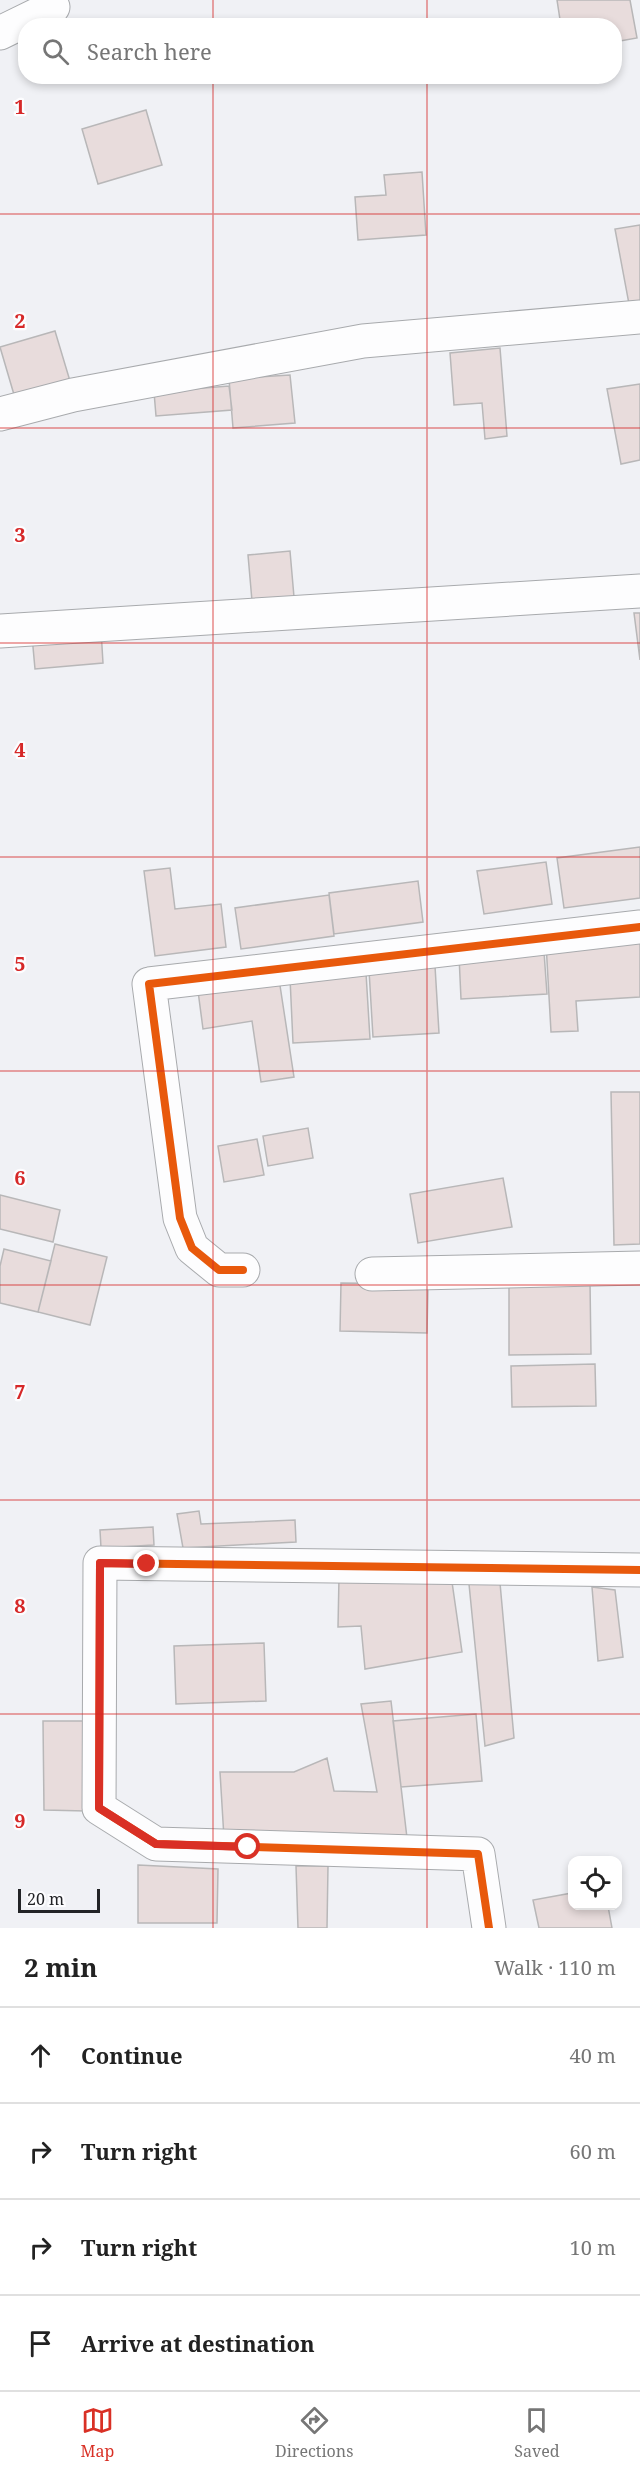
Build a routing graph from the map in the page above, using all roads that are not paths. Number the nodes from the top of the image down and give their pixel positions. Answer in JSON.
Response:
{"nodes":[{"id":1,"x":49,"y":0,"type":"edge"},
{"id":2,"x":31,"y":18,"type":"edge"},
{"id":3,"x":18,"y":24,"type":"edge"},
{"id":4,"x":0,"y":33,"type":"edge"},
{"id":5,"x":640,"y":317,"type":"edge"},
{"id":6,"x":0,"y":414,"type":"edge"},
{"id":7,"x":640,"y":591,"type":"edge"},
{"id":8,"x":0,"y":631,"type":"edge"},
{"id":9,"x":640,"y":927,"type":"edge"},
{"id":10,"x":640,"y":1268,"type":"edge"},
{"id":11,"x":243,"y":1270,"type":"dead end"},
{"id":12,"x":372,"y":1274,"type":"dead end"},
{"id":13,"x":640,"y":1570,"type":"edge"},
{"id":14,"x":489,"y":1928,"type":"edge"}],
"edges":[{"from":1,"to":2,"type":"street"},
{"from":3,"to":4,"type":"street"},
{"from":5,"to":6,"type":"street"},
{"from":7,"to":8,"type":"street"},
{"from":9,"to":11,"type":"street"},
{"from":10,"to":12,"type":"street"},
{"from":13,"to":14,"type":"street"}]}
